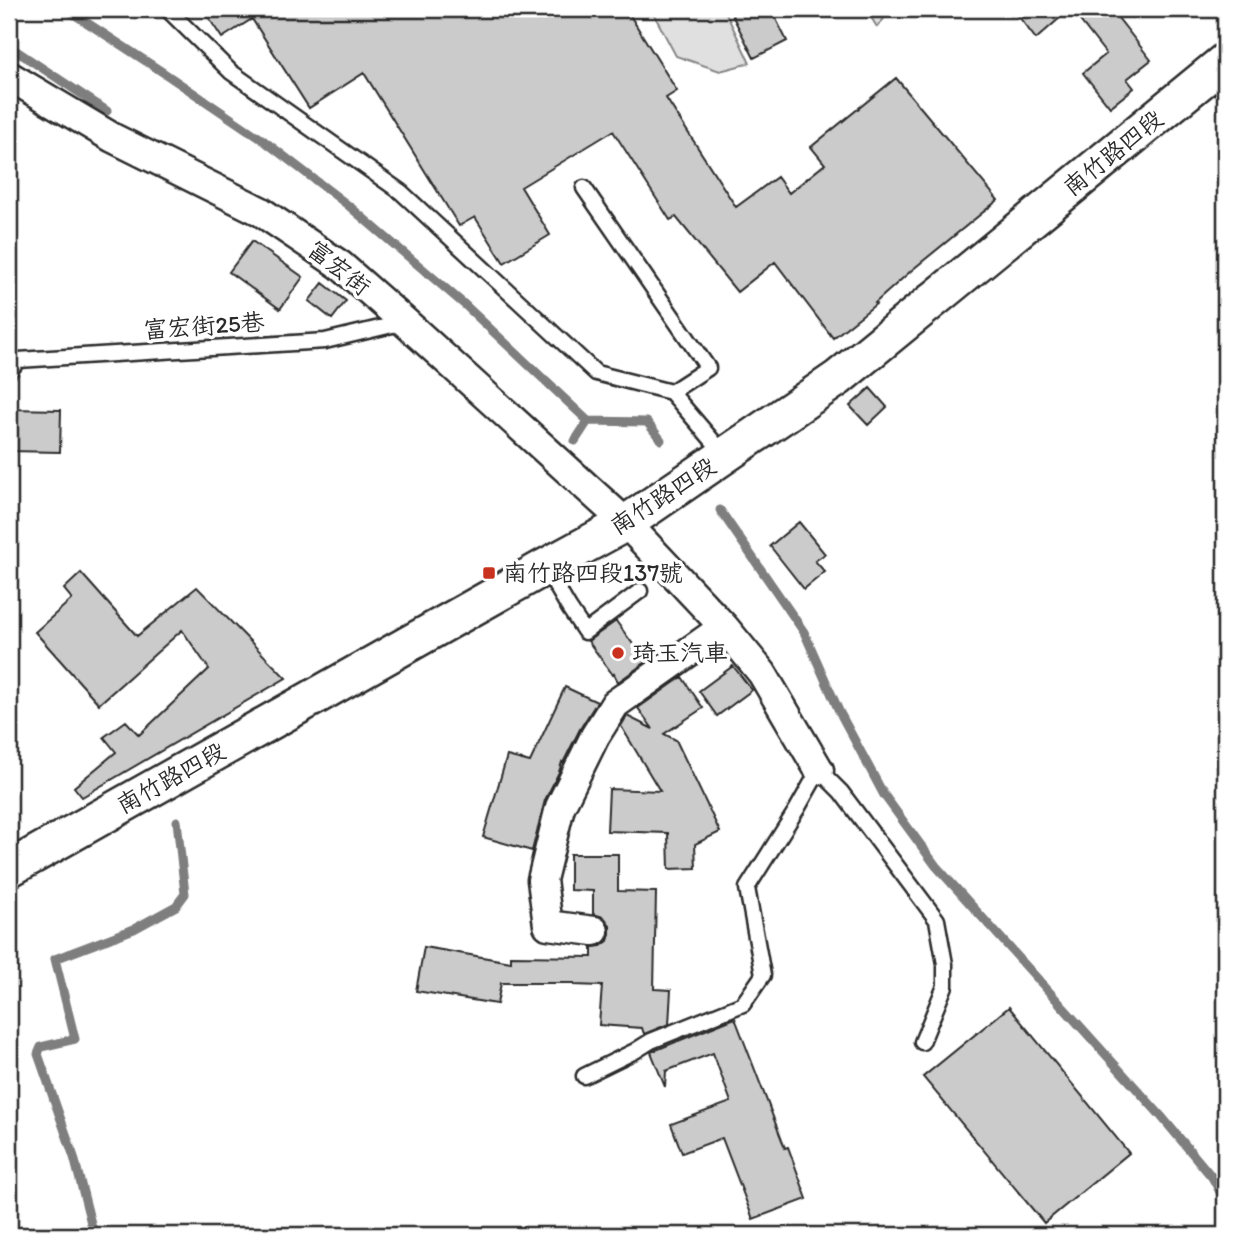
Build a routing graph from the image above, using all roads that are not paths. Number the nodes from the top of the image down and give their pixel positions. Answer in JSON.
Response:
{"nodes":[{"id":1,"x":167,"y":9,"type":"edge"},
{"id":2,"x":1225,"y":61,"type":"edge"},
{"id":3,"x":9,"y":76,"type":"edge"},
{"id":4,"x":584,"y":188,"type":"dead end"},
{"id":5,"x":405,"y":322,"type":"junction"},
{"id":6,"x":9,"y":372,"type":"edge"},
{"id":7,"x":671,"y":392,"type":"junction"},
{"id":8,"x":725,"y":455,"type":"junction"},
{"id":9,"x":626,"y":523,"type":"junction"},
{"id":10,"x":545,"y":567,"type":"junction"},
{"id":11,"x":640,"y":591,"type":"dead end"},
{"id":12,"x":723,"y":627,"type":"junction"},
{"id":13,"x":819,"y":770,"type":"junction"},
{"id":14,"x":9,"y":869,"type":"edge"},
{"id":15,"x":594,"y":931,"type":"dead end"},
{"id":16,"x":922,"y":1042,"type":"dead end"},
{"id":17,"x":584,"y":1076,"type":"dead end"}],
"edges":[{"from":1,"to":7,"type":"lane"},
{"from":2,"to":8,"type":"street","name":"南竹路四段"},
{"from":3,"to":5,"type":"street","name":"富宏街"},
{"from":4,"to":7,"type":"lane"},
{"from":5,"to":6,"type":"lane","name":"富宏街25巷"},
{"from":5,"to":9,"type":"street","name":"富宏街"},
{"from":7,"to":8,"type":"lane"},
{"from":8,"to":9,"type":"street","name":"南竹路四段"},
{"from":9,"to":10,"type":"street","name":"南竹路四段"},
{"from":9,"to":12,"type":"street","name":"富宏街"},
{"from":10,"to":11,"type":"lane"},
{"from":10,"to":14,"type":"street","name":"南竹路四段"},
{"from":12,"to":13,"type":"street","name":"富宏街"},
{"from":12,"to":15,"type":"street"},
{"from":13,"to":16,"type":"lane"},
{"from":13,"to":17,"type":"lane"}]}
